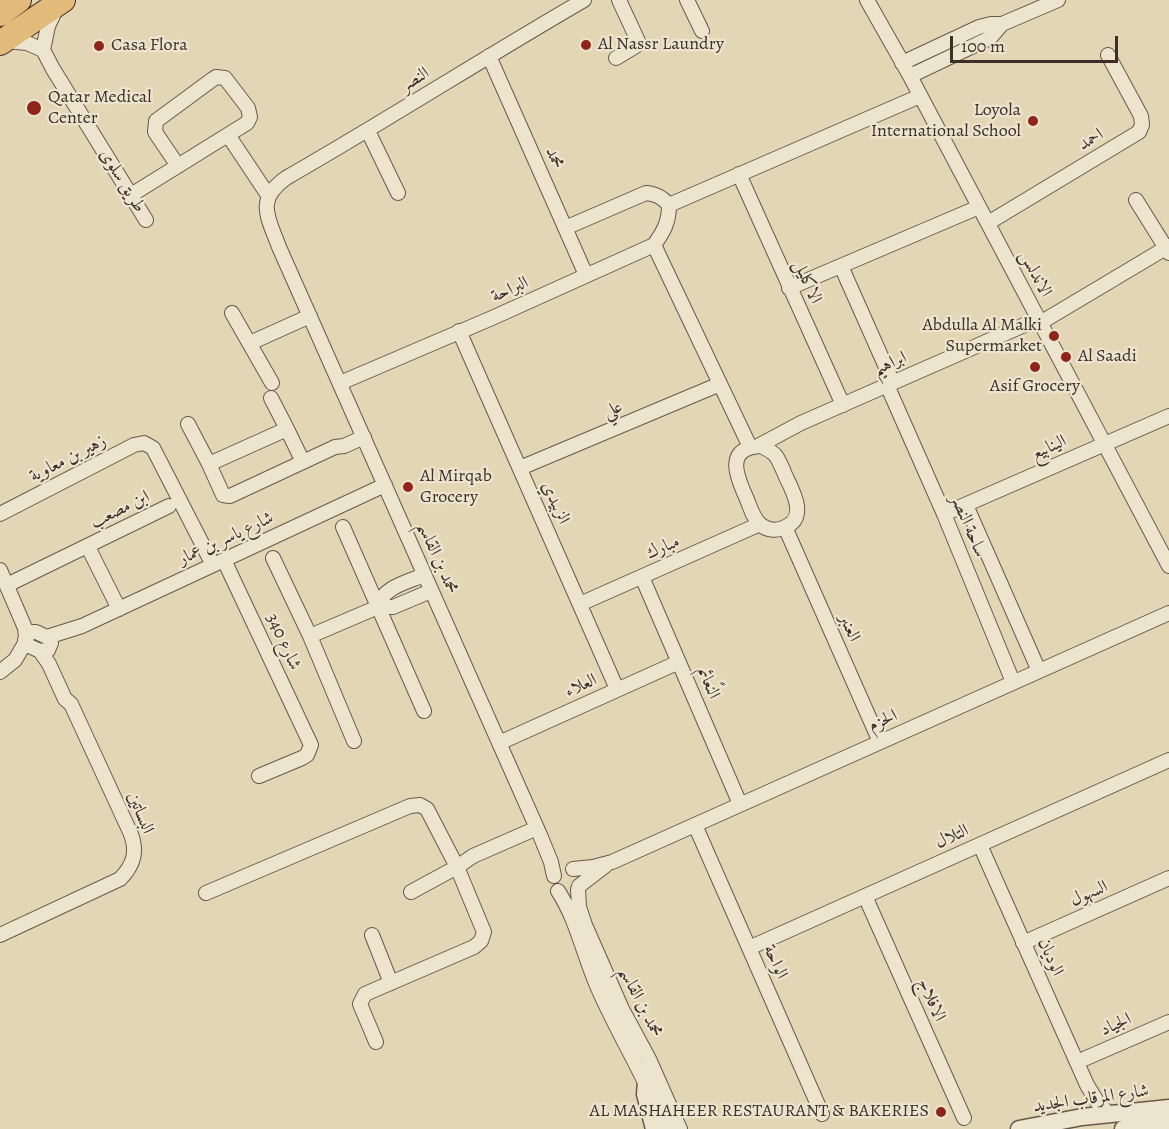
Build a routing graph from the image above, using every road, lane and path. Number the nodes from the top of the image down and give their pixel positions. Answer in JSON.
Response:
{"nodes":[{"id":1,"x":19,"y":0,"type":"edge"},
{"id":2,"x":584,"y":0,"type":"edge"},
{"id":3,"x":619,"y":0,"type":"edge"},
{"id":4,"x":687,"y":0,"type":"edge"},
{"id":5,"x":867,"y":0,"type":"edge"},
{"id":6,"x":1058,"y":0,"type":"edge"},
{"id":7,"x":61,"y":2,"type":"edge"},
{"id":8,"x":0,"y":14,"type":"edge"},
{"id":9,"x":1002,"y":24,"type":"junction"},
{"id":10,"x":702,"y":31,"type":"dead end"},
{"id":11,"x":2,"y":42,"type":"edge"},
{"id":12,"x":948,"y":42,"type":"junction"},
{"id":13,"x":43,"y":50,"type":"junction"},
{"id":14,"x":955,"y":55,"type":"junction"},
{"id":15,"x":1108,"y":55,"type":"dead end"},
{"id":16,"x":489,"y":56,"type":"junction"},
{"id":17,"x":616,"y":58,"type":"dead end"},
{"id":18,"x":902,"y":63,"type":"junction"},
{"id":19,"x":910,"y":76,"type":"junction"},
{"id":20,"x":920,"y":96,"type":"junction"},
{"id":21,"x":368,"y":131,"type":"junction"},
{"id":22,"x":228,"y":135,"type":"junction"},
{"id":23,"x":178,"y":166,"type":"junction"},
{"id":24,"x":739,"y":174,"type":"junction"},
{"id":25,"x":398,"y":193,"type":"dead end"},
{"id":26,"x":131,"y":195,"type":"junction"},
{"id":27,"x":268,"y":195,"type":"junction"},
{"id":28,"x":1136,"y":200,"type":"dead end"},
{"id":29,"x":669,"y":205,"type":"junction"},
{"id":30,"x":979,"y":207,"type":"junction"},
{"id":31,"x":146,"y":220,"type":"dead end"},
{"id":32,"x":988,"y":223,"type":"junction"},
{"id":33,"x":565,"y":228,"type":"junction"},
{"id":34,"x":654,"y":245,"type":"junction"},
{"id":35,"x":1168,"y":249,"type":"edge"},
{"id":36,"x":841,"y":266,"type":"junction"},
{"id":37,"x":586,"y":275,"type":"junction"},
{"id":38,"x":789,"y":288,"type":"junction"},
{"id":39,"x":232,"y":313,"type":"dead end"},
{"id":40,"x":310,"y":316,"type":"junction"},
{"id":41,"x":1039,"y":321,"type":"junction"},
{"id":42,"x":459,"y":331,"type":"junction"},
{"id":43,"x":250,"y":343,"type":"junction"},
{"id":44,"x":272,"y":383,"type":"dead end"},
{"id":45,"x":340,"y":383,"type":"junction"},
{"id":46,"x":720,"y":384,"type":"junction"},
{"id":47,"x":890,"y":384,"type":"junction"},
{"id":48,"x":271,"y":398,"type":"dead end"},
{"id":49,"x":843,"y":405,"type":"junction"},
{"id":50,"x":1169,"y":416,"type":"edge"},
{"id":51,"x":188,"y":424,"type":"dead end"},
{"id":52,"x":287,"y":429,"type":"junction"},
{"id":53,"x":362,"y":434,"type":"junction"},
{"id":54,"x":1104,"y":444,"type":"junction"},
{"id":55,"x":754,"y":447,"type":"junction"},
{"id":56,"x":303,"y":462,"type":"junction"},
{"id":57,"x":209,"y":464,"type":"junction"},
{"id":58,"x":520,"y":468,"type":"junction"},
{"id":59,"x":385,"y":485,"type":"junction"},
{"id":60,"x":966,"y":505,"type":"junction"},
{"id":61,"x":169,"y":506,"type":"dead end"},
{"id":62,"x":0,"y":514,"type":"edge"},
{"id":63,"x":944,"y":514,"type":"junction"},
{"id":64,"x":760,"y":524,"type":"junction"},
{"id":65,"x":343,"y":527,"type":"dead end"},
{"id":66,"x":785,"y":527,"type":"junction"},
{"id":67,"x":88,"y":547,"type":"junction"},
{"id":68,"x":273,"y":558,"type":"dead end"},
{"id":69,"x":218,"y":562,"type":"junction"},
{"id":70,"x":1169,"y":566,"type":"edge"},
{"id":71,"x":0,"y":570,"type":"edge"},
{"id":72,"x":424,"y":575,"type":"junction"},
{"id":73,"x":642,"y":577,"type":"junction"},
{"id":74,"x":8,"y":587,"type":"junction"},
{"id":75,"x":431,"y":591,"type":"junction"},
{"id":76,"x":580,"y":604,"type":"junction"},
{"id":77,"x":378,"y":607,"type":"junction"},
{"id":78,"x":119,"y":609,"type":"junction"},
{"id":79,"x":1169,"y":613,"type":"edge"},
{"id":80,"x":310,"y":636,"type":"junction"},
{"id":81,"x":26,"y":640,"type":"junction"},
{"id":82,"x":46,"y":643,"type":"junction"},
{"id":83,"x":679,"y":662,"type":"junction"},
{"id":84,"x":1039,"y":671,"type":"junction"},
{"id":85,"x":0,"y":672,"type":"edge"},
{"id":86,"x":1013,"y":682,"type":"junction"},
{"id":87,"x":617,"y":689,"type":"junction"},
{"id":88,"x":424,"y":711,"type":"dead end"},
{"id":89,"x":354,"y":741,"type":"dead end"},
{"id":90,"x":880,"y":742,"type":"junction"},
{"id":91,"x":499,"y":743,"type":"junction"},
{"id":92,"x":1169,"y":760,"type":"edge"},
{"id":93,"x":259,"y":776,"type":"dead end"},
{"id":94,"x":740,"y":804,"type":"junction"},
{"id":95,"x":695,"y":825,"type":"junction"},
{"id":96,"x":539,"y":832,"type":"junction"},
{"id":97,"x":980,"y":844,"type":"junction"},
{"id":98,"x":612,"y":862,"type":"junction"},
{"id":99,"x":457,"y":867,"type":"junction"},
{"id":100,"x":571,"y":868,"type":"junction"},
{"id":101,"x":554,"y":876,"type":"junction"},
{"id":102,"x":1169,"y":878,"type":"edge"},
{"id":103,"x":578,"y":887,"type":"junction"},
{"id":104,"x":558,"y":891,"type":"junction"},
{"id":105,"x":411,"y":892,"type":"dead end"},
{"id":106,"x":206,"y":893,"type":"dead end"},
{"id":107,"x":865,"y":896,"type":"junction"},
{"id":108,"x":0,"y":935,"type":"edge"},
{"id":109,"x":372,"y":935,"type":"dead end"},
{"id":110,"x":1023,"y":943,"type":"junction"},
{"id":111,"x":749,"y":948,"type":"junction"},
{"id":112,"x":392,"y":983,"type":"junction"},
{"id":113,"x":1169,"y":1022,"type":"edge"},
{"id":114,"x":376,"y":1042,"type":"dead end"},
{"id":115,"x":1077,"y":1062,"type":"junction"},
{"id":116,"x":646,"y":1082,"type":"junction"},
{"id":117,"x":1087,"y":1085,"type":"junction"},
{"id":118,"x":1169,"y":1108,"type":"edge"},
{"id":119,"x":1139,"y":1111,"type":"junction"},
{"id":120,"x":822,"y":1114,"type":"dead end"},
{"id":121,"x":1108,"y":1114,"type":"junction"},
{"id":122,"x":1082,"y":1117,"type":"junction"},
{"id":123,"x":964,"y":1118,"type":"dead end"},
{"id":124,"x":1169,"y":1120,"type":"edge"},
{"id":125,"x":654,"y":1129,"type":"edge"},
{"id":126,"x":666,"y":1129,"type":"edge"},
{"id":127,"x":680,"y":1129,"type":"edge"},
{"id":128,"x":1019,"y":1129,"type":"edge"},
{"id":129,"x":1069,"y":1129,"type":"edge"},
{"id":130,"x":1123,"y":1129,"type":"edge"}],
"edges":[{"from":1,"to":8,"type":"highway"},
{"from":2,"to":16,"type":"street","name":"النصر"},
{"from":3,"to":17,"type":"street"},
{"from":4,"to":10,"type":"street"},
{"from":5,"to":18,"type":"street","name":"الاندلس"},
{"from":6,"to":9,"type":"street"},
{"from":7,"to":11,"type":"highway"},
{"from":7,"to":13,"type":"street"},
{"from":9,"to":12,"type":"street"},
{"from":9,"to":14,"type":"street"},
{"from":11,"to":13,"type":"street"},
{"from":12,"to":14,"type":"street"},
{"from":12,"to":18,"type":"street"},
{"from":13,"to":26,"type":"street","name":"طريق سلوى"},
{"from":14,"to":19,"type":"street"},
{"from":15,"to":32,"type":"street","name":"احمد"},
{"from":16,"to":21,"type":"street","name":"النصر"},
{"from":16,"to":33,"type":"street","name":"محمد"},
{"from":18,"to":19,"type":"street","name":"الاندلس"},
{"from":19,"to":20,"type":"street","name":"الاندلس"},
{"from":20,"to":24,"type":"street"},
{"from":20,"to":30,"type":"street","name":"الاندلس"},
{"from":21,"to":25,"type":"street"},
{"from":21,"to":27,"type":"street","name":"النصر"},
{"from":22,"to":23,"type":"street"},
{"from":22,"to":23,"type":"street"},
{"from":22,"to":27,"type":"street"},
{"from":23,"to":26,"type":"street"},
{"from":24,"to":29,"type":"street"},
{"from":24,"to":38,"type":"street","name":"الاكليل"},
{"from":26,"to":31,"type":"street","name":"طريق سلوى"},
{"from":27,"to":40,"type":"street","name":"محمد بن القاسم"},
{"from":28,"to":35,"type":"street"},
{"from":29,"to":33,"type":"street"},
{"from":29,"to":34,"type":"street"},
{"from":30,"to":32,"type":"street","name":"الاندلس"},
{"from":30,"to":36,"type":"street"},
{"from":32,"to":41,"type":"street","name":"الاندلس"},
{"from":33,"to":37,"type":"street","name":"محمد"},
{"from":34,"to":37,"type":"street","name":"البراحة"},
{"from":34,"to":46,"type":"street"},
{"from":35,"to":41,"type":"street","name":"ابراهيم"},
{"from":36,"to":38,"type":"street"},
{"from":36,"to":47,"type":"street","name":"ساحة النصر"},
{"from":37,"to":42,"type":"street","name":"البراحة"},
{"from":38,"to":49,"type":"street","name":"الاكليل"},
{"from":39,"to":43,"type":"street"},
{"from":40,"to":43,"type":"street"},
{"from":40,"to":45,"type":"street","name":"محمد بن القاسم"},
{"from":41,"to":47,"type":"street","name":"ابراهيم"},
{"from":41,"to":54,"type":"street","name":"الاندلس"},
{"from":42,"to":45,"type":"street","name":"البراحة"},
{"from":42,"to":58,"type":"street","name":"الزبيدي"},
{"from":43,"to":44,"type":"street"},
{"from":45,"to":53,"type":"street","name":"محمد بن القاسم"},
{"from":46,"to":55,"type":"street"},
{"from":46,"to":58,"type":"street","name":"علي"},
{"from":47,"to":49,"type":"street","name":"ابراهيم"},
{"from":47,"to":63,"type":"street","name":"ساحة النصر"},
{"from":48,"to":52,"type":"street"},
{"from":49,"to":55,"type":"street","name":"ابراهيم"},
{"from":50,"to":54,"type":"street","name":"الينابيع"},
{"from":51,"to":57,"type":"street"},
{"from":52,"to":56,"type":"street"},
{"from":52,"to":57,"type":"street"},
{"from":53,"to":56,"type":"street"},
{"from":53,"to":59,"type":"street","name":"محمد بن القاسم"},
{"from":54,"to":60,"type":"street","name":"الينابيع"},
{"from":54,"to":70,"type":"street","name":"الاندلس"},
{"from":55,"to":64,"type":"street"},
{"from":55,"to":66,"type":"street"},
{"from":56,"to":57,"type":"street"},
{"from":58,"to":76,"type":"street","name":"الزبيدي"},
{"from":59,"to":69,"type":"street","name":"شارع ياسر بن عمار"},
{"from":59,"to":72,"type":"street","name":"محمد بن القاسم"},
{"from":60,"to":63,"type":"street","name":"الينابيع"},
{"from":60,"to":84,"type":"street","name":"ساحة النصر"},
{"from":61,"to":67,"type":"street","name":"ابن مصعب"},
{"from":62,"to":69,"type":"street","name":"زهير بن معاوية"},
{"from":63,"to":86,"type":"street","name":"ساحة النصر"},
{"from":64,"to":66,"type":"street"},
{"from":64,"to":73,"type":"street","name":"مبارك"},
{"from":65,"to":77,"type":"street"},
{"from":66,"to":90,"type":"street","name":"العنبر"},
{"from":67,"to":74,"type":"street","name":"ابن مصعب"},
{"from":67,"to":78,"type":"street","name":"ابن مصعب"},
{"from":68,"to":80,"type":"street"},
{"from":69,"to":78,"type":"street","name":"شارع ياسر بن عمار"},
{"from":69,"to":93,"type":"street","name":"شارع 340"},
{"from":71,"to":74,"type":"street"},
{"from":72,"to":75,"type":"street","name":"محمد بن القاسم"},
{"from":72,"to":77,"type":"street"},
{"from":73,"to":76,"type":"street","name":"مبارك"},
{"from":73,"to":83,"type":"street","name":"النًعائم"},
{"from":74,"to":81,"type":"street"},
{"from":74,"to":82,"type":"street","name":"البساتين"},
{"from":75,"to":77,"type":"street"},
{"from":75,"to":91,"type":"street","name":"محمد بن القاسم"},
{"from":76,"to":87,"type":"street","name":"الزبيدي"},
{"from":77,"to":80,"type":"street"},
{"from":77,"to":88,"type":"street"},
{"from":78,"to":82,"type":"street","name":"شارع ياسر بن عمار"},
{"from":79,"to":84,"type":"street","name":"الحزم"},
{"from":80,"to":89,"type":"street"},
{"from":81,"to":82,"type":"street"},
{"from":81,"to":85,"type":"street"},
{"from":82,"to":108,"type":"street","name":"البساتين"},
{"from":83,"to":87,"type":"street","name":"العلاء"},
{"from":83,"to":94,"type":"street","name":"النًعائم"},
{"from":84,"to":86,"type":"street","name":"الحزم"},
{"from":86,"to":90,"type":"street","name":"الحزم"},
{"from":87,"to":91,"type":"street","name":"العلاء"},
{"from":90,"to":94,"type":"street","name":"الحزم"},
{"from":91,"to":96,"type":"street","name":"محمد بن القاسم"},
{"from":92,"to":97,"type":"street","name":"التلال"},
{"from":94,"to":95,"type":"street","name":"الحزم"},
{"from":95,"to":98,"type":"street","name":"الحزم"},
{"from":95,"to":111,"type":"street","name":"الواحة"},
{"from":96,"to":99,"type":"street"},
{"from":96,"to":100,"type":"street","name":"محمد بن القاسم"},
{"from":96,"to":101,"type":"street","name":"محمد بن القاسم"},
{"from":97,"to":107,"type":"street","name":"التلال"},
{"from":97,"to":110,"type":"street","name":"الوديان"},
{"from":98,"to":100,"type":"street","name":"الحزم"},
{"from":98,"to":103,"type":"street","name":"الحزم"},
{"from":99,"to":105,"type":"street"},
{"from":99,"to":106,"type":"street"},
{"from":99,"to":112,"type":"street"},
{"from":100,"to":101,"type":"street"},
{"from":100,"to":103,"type":"street"},
{"from":101,"to":104,"type":"street"},
{"from":102,"to":110,"type":"street","name":"السهول"},
{"from":103,"to":104,"type":"street"},
{"from":103,"to":127,"type":"street","name":"محمد بن القاسم"},
{"from":104,"to":116,"type":"street","name":"محمد بن القاسم"},
{"from":107,"to":111,"type":"street","name":"التلال"},
{"from":107,"to":123,"type":"street","name":"الافلاج"},
{"from":109,"to":112,"type":"street"},
{"from":110,"to":115,"type":"street","name":"الوديان"},
{"from":111,"to":120,"type":"street","name":"الواحة"},
{"from":112,"to":114,"type":"street"},
{"from":113,"to":115,"type":"street","name":"الجياد"},
{"from":115,"to":117,"type":"street","name":"الوديان"},
{"from":116,"to":125,"type":"street"},
{"from":116,"to":126,"type":"street","name":"محمد بن القاسم"},
{"from":117,"to":121,"type":"street","name":"الوديان"},
{"from":117,"to":122,"type":"street"},
{"from":118,"to":119,"type":"street","name":"شارع المرقاب الجديد"},
{"from":119,"to":121,"type":"street","name":"شارع المرقاب الجديد"},
{"from":119,"to":129,"type":"street"},
{"from":121,"to":122,"type":"street","name":"شارع المرقاب الجديد"},
{"from":122,"to":128,"type":"street","name":"شارع المرقاب الجديد"},
{"from":124,"to":130,"type":"street","name":"شارع المرقاب الجديد"}]}
